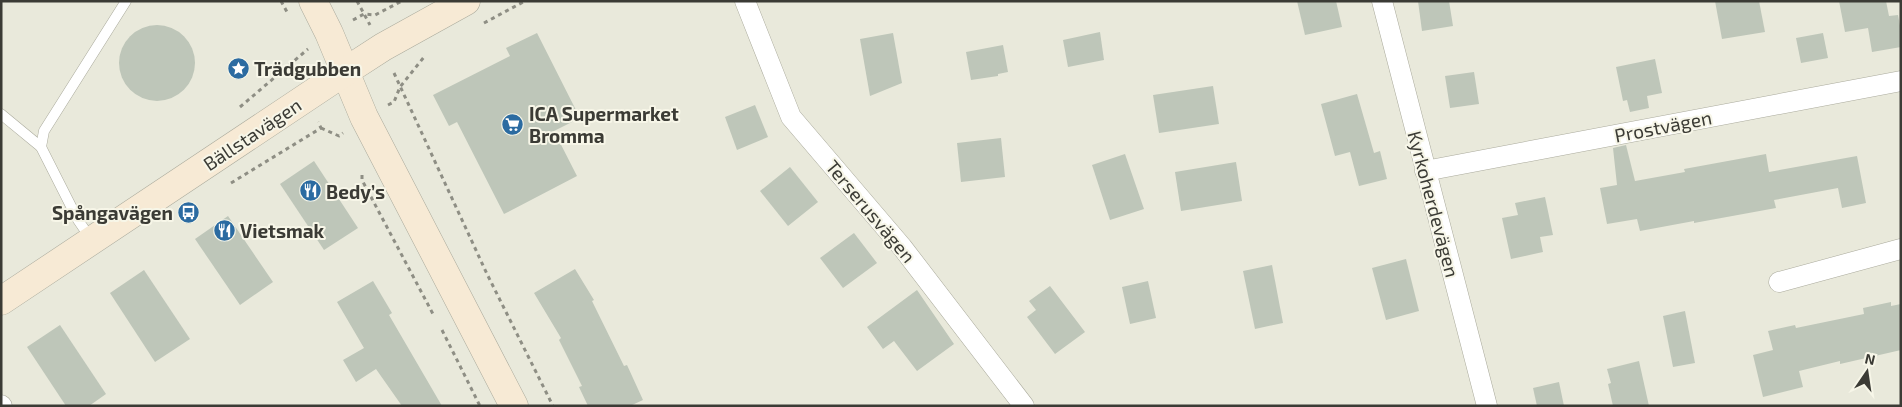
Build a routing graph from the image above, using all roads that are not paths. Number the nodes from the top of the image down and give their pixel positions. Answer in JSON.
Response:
{"nodes":[{"id":1,"x":126,"y":1,"type":"edge"},
{"id":2,"x":313,"y":1,"type":"edge"},
{"id":3,"x":466,"y":1,"type":"edge"},
{"id":4,"x":745,"y":1,"type":"edge"},
{"id":5,"x":1382,"y":1,"type":"edge"},
{"id":6,"x":346,"y":71,"type":"junction"},
{"id":7,"x":1901,"y":81,"type":"edge"},
{"id":8,"x":1,"y":114,"type":"edge"},
{"id":9,"x":41,"y":146,"type":"junction"},
{"id":10,"x":1425,"y":171,"type":"junction"},
{"id":11,"x":92,"y":240,"type":"junction"},
{"id":12,"x":1901,"y":249,"type":"edge"},
{"id":13,"x":1779,"y":282,"type":"dead end"},
{"id":14,"x":1,"y":301,"type":"edge"},
{"id":15,"x":514,"y":406,"type":"edge"},
{"id":16,"x":1024,"y":406,"type":"edge"},
{"id":17,"x":1487,"y":406,"type":"edge"}],
"edges":[{"from":1,"to":9,"type":"lane"},
{"from":2,"to":6,"type":"street"},
{"from":3,"to":6,"type":"street","name":"Bällstavägen"},
{"from":4,"to":16,"type":"street","name":"Terserusvägen"},
{"from":5,"to":10,"type":"street","name":"Kyrkoherdevägen"},
{"from":6,"to":11,"type":"street","name":"Bällstavägen"},
{"from":6,"to":15,"type":"street"},
{"from":7,"to":10,"type":"street","name":"Prostvägen"},
{"from":8,"to":9,"type":"lane"},
{"from":9,"to":11,"type":"lane"},
{"from":10,"to":17,"type":"street","name":"Kyrkoherdevägen"},
{"from":11,"to":14,"type":"street","name":"Bällstavägen"},
{"from":12,"to":13,"type":"street"}]}
